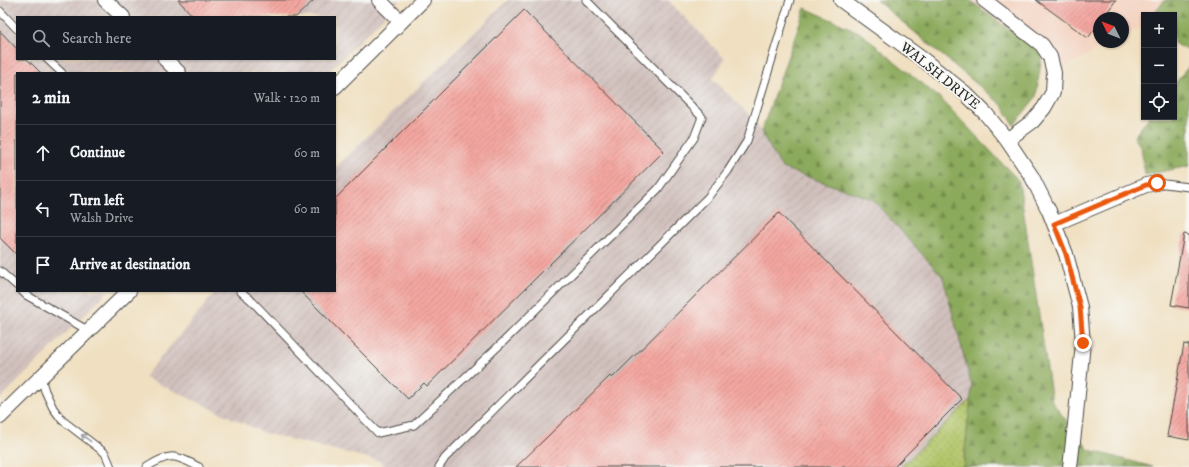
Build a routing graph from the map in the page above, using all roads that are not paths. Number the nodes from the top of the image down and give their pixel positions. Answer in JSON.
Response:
{"nodes":[{"id":1,"x":105,"y":0,"type":"edge"},
{"id":2,"x":379,"y":0,"type":"edge"},
{"id":3,"x":423,"y":0,"type":"edge"},
{"id":4,"x":586,"y":0,"type":"edge"},
{"id":5,"x":790,"y":0,"type":"edge"},
{"id":6,"x":841,"y":0,"type":"edge"},
{"id":7,"x":984,"y":0,"type":"edge"},
{"id":8,"x":0,"y":11,"type":"edge"},
{"id":9,"x":122,"y":16,"type":"edge"},
{"id":10,"x":400,"y":22,"type":"junction"},
{"id":11,"x":16,"y":28,"type":"edge"},
{"id":12,"x":48,"y":60,"type":"edge"},
{"id":13,"x":166,"y":60,"type":"edge"},
{"id":14,"x":61,"y":72,"type":"edge"},
{"id":15,"x":178,"y":72,"type":"edge"},
{"id":16,"x":336,"y":86,"type":"edge"},
{"id":17,"x":1007,"y":140,"type":"junction"},
{"id":18,"x":1157,"y":183,"type":"joint"},
{"id":19,"x":1189,"y":187,"type":"edge"},
{"id":20,"x":1054,"y":224,"type":"junction"},
{"id":21,"x":0,"y":271,"type":"edge"},
{"id":22,"x":16,"y":285,"type":"edge"},
{"id":23,"x":23,"y":292,"type":"edge"},
{"id":24,"x":128,"y":292,"type":"edge"},
{"id":25,"x":241,"y":292,"type":"edge"},
{"id":26,"x":89,"y":330,"type":"junction"},
{"id":27,"x":41,"y":378,"type":"junction"},
{"id":28,"x":1,"y":413,"type":"edge"},
{"id":29,"x":111,"y":467,"type":"edge"},
{"id":30,"x":147,"y":467,"type":"edge"},
{"id":31,"x":199,"y":467,"type":"edge"},
{"id":32,"x":439,"y":467,"type":"edge"},
{"id":33,"x":1070,"y":467,"type":"edge"}],
"edges":[{"from":1,"to":9,"type":"street"},
{"from":2,"to":10,"type":"street"},
{"from":3,"to":10,"type":"street"},
{"from":4,"to":25,"type":"lane"},
{"from":5,"to":32,"type":"lane"},
{"from":6,"to":17,"type":"street","name":"WALSH DRIVE"},
{"from":7,"to":17,"type":"street"},
{"from":8,"to":11,"type":"lane"},
{"from":10,"to":16,"type":"street"},
{"from":12,"to":14,"type":"lane"},
{"from":13,"to":15,"type":"street"},
{"from":17,"to":20,"type":"street","name":"WALSH DRIVE"},
{"from":18,"to":19,"type":"lane"},
{"from":18,"to":20,"type":"street"},
{"from":20,"to":33,"type":"street","name":"WALSH DRIVE"},
{"from":21,"to":22,"type":"lane"},
{"from":23,"to":26,"type":"lane"},
{"from":24,"to":26,"type":"street"},
{"from":26,"to":27,"type":"street"},
{"from":27,"to":28,"type":"street"},
{"from":29,"to":27,"type":"lane","one_way":true},
{"from":30,"to":31,"type":"lane"}]}
